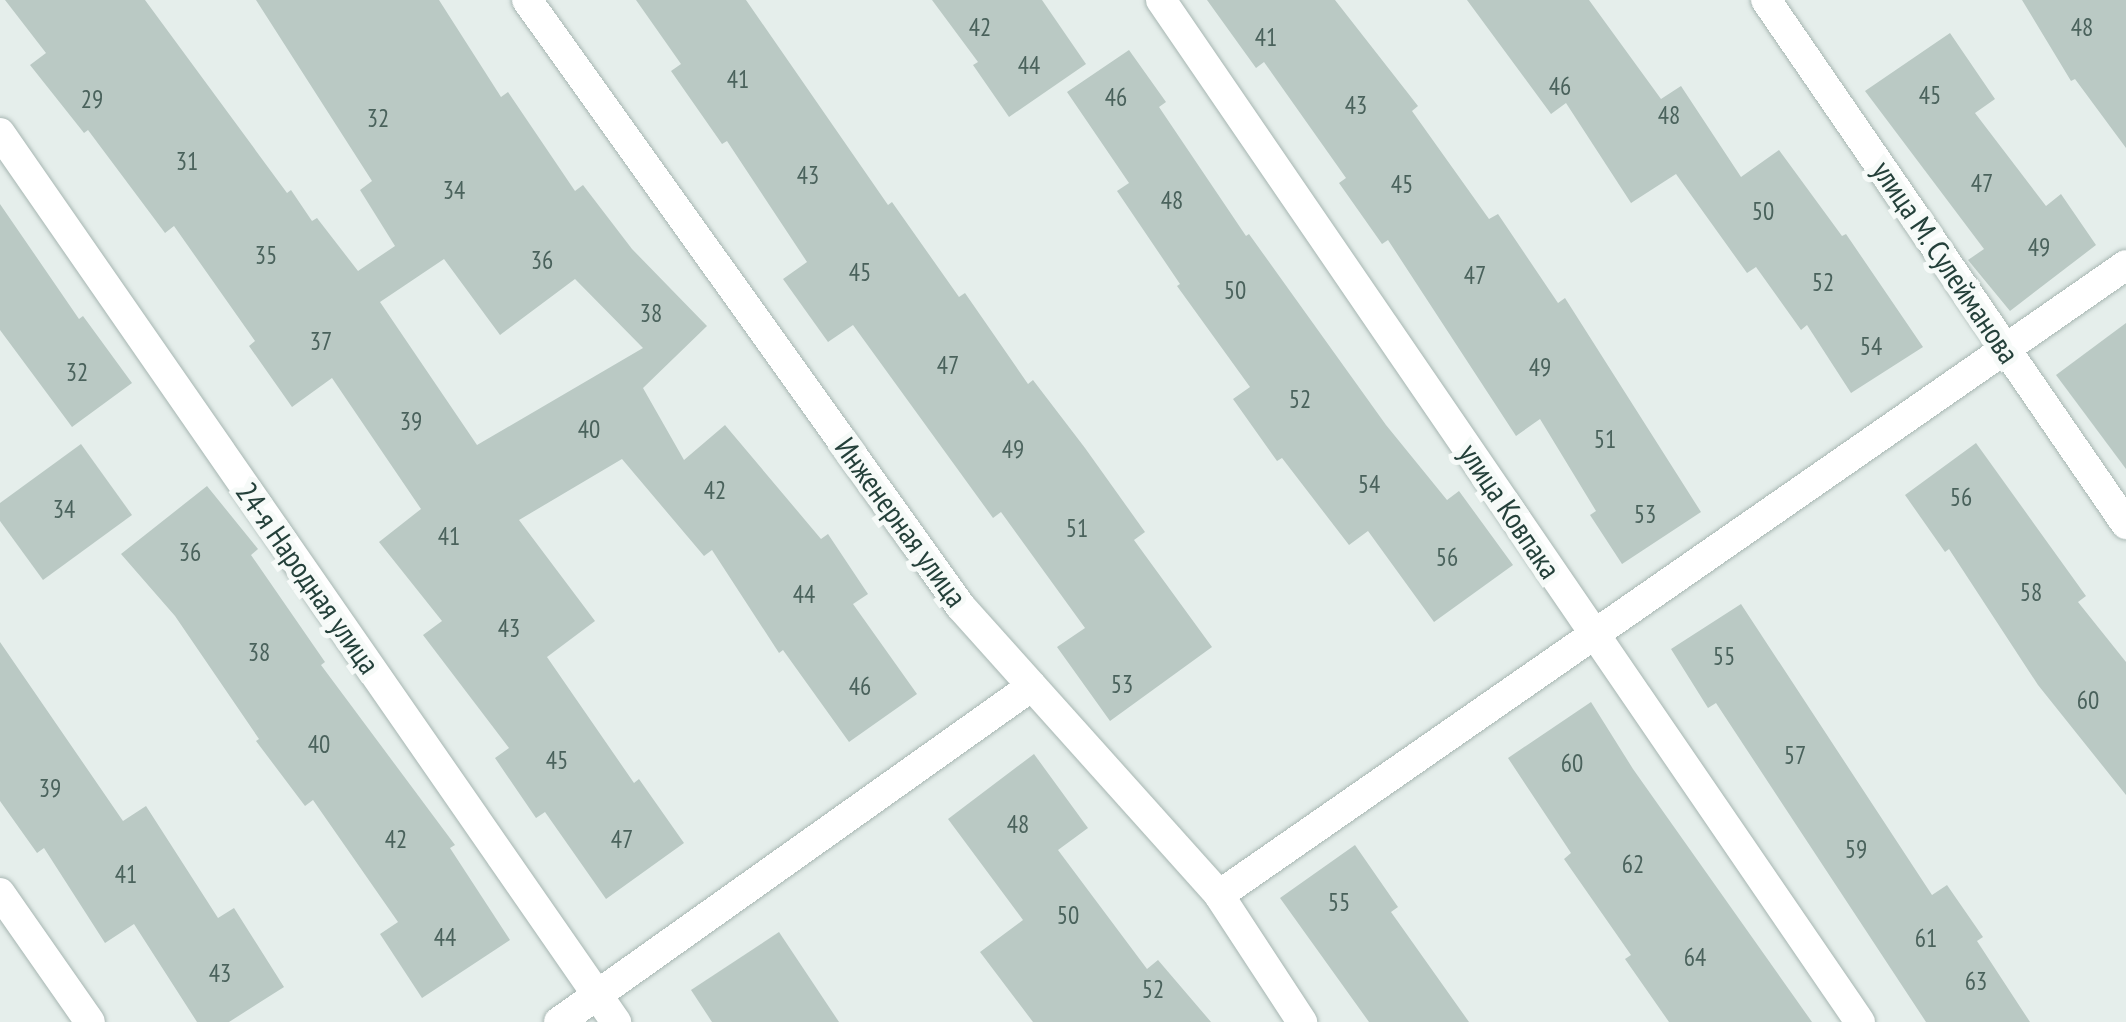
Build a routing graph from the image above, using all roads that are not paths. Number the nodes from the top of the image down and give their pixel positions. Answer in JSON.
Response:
{"nodes":[{"id":1,"x":527,"y":0,"type":"edge"},
{"id":2,"x":1161,"y":0,"type":"edge"},
{"id":3,"x":1766,"y":0,"type":"edge"},
{"id":4,"x":0,"y":133,"type":"edge"},
{"id":5,"x":2126,"y":266,"type":"edge"},
{"id":6,"x":2006,"y":350,"type":"junction"},
{"id":7,"x":2126,"y":524,"type":"edge"},
{"id":8,"x":1593,"y":632,"type":"junction"},
{"id":9,"x":1032,"y":686,"type":"junction"},
{"id":10,"x":0,"y":893,"type":"edge"},
{"id":11,"x":1218,"y":895,"type":"junction"},
{"id":12,"x":598,"y":996,"type":"junction"},
{"id":13,"x":90,"y":1022,"type":"edge"},
{"id":14,"x":559,"y":1022,"type":"edge"},
{"id":15,"x":616,"y":1022,"type":"edge"},
{"id":16,"x":1302,"y":1022,"type":"edge"},
{"id":17,"x":1860,"y":1022,"type":"edge"}],
"edges":[{"from":1,"to":9,"type":"street","name":"Инженерная улица"},
{"from":2,"to":8,"type":"street","name":"улица Ковпака"},
{"from":3,"to":6,"type":"street","name":"улица М. Сулейманова"},
{"from":4,"to":12,"type":"street","name":"24-я Народная улица"},
{"from":5,"to":6,"type":"street"},
{"from":6,"to":7,"type":"street","name":"улица М. Сулейманова"},
{"from":6,"to":8,"type":"street"},
{"from":8,"to":11,"type":"street"},
{"from":8,"to":17,"type":"street","name":"улица Ковпака"},
{"from":9,"to":11,"type":"street","name":"Инженерная улица"},
{"from":9,"to":12,"type":"street"},
{"from":10,"to":13,"type":"street"},
{"from":11,"to":16,"type":"street","name":"Инженерная улица"},
{"from":12,"to":14,"type":"street"},
{"from":12,"to":15,"type":"street","name":"24-я Народная улица"}]}
